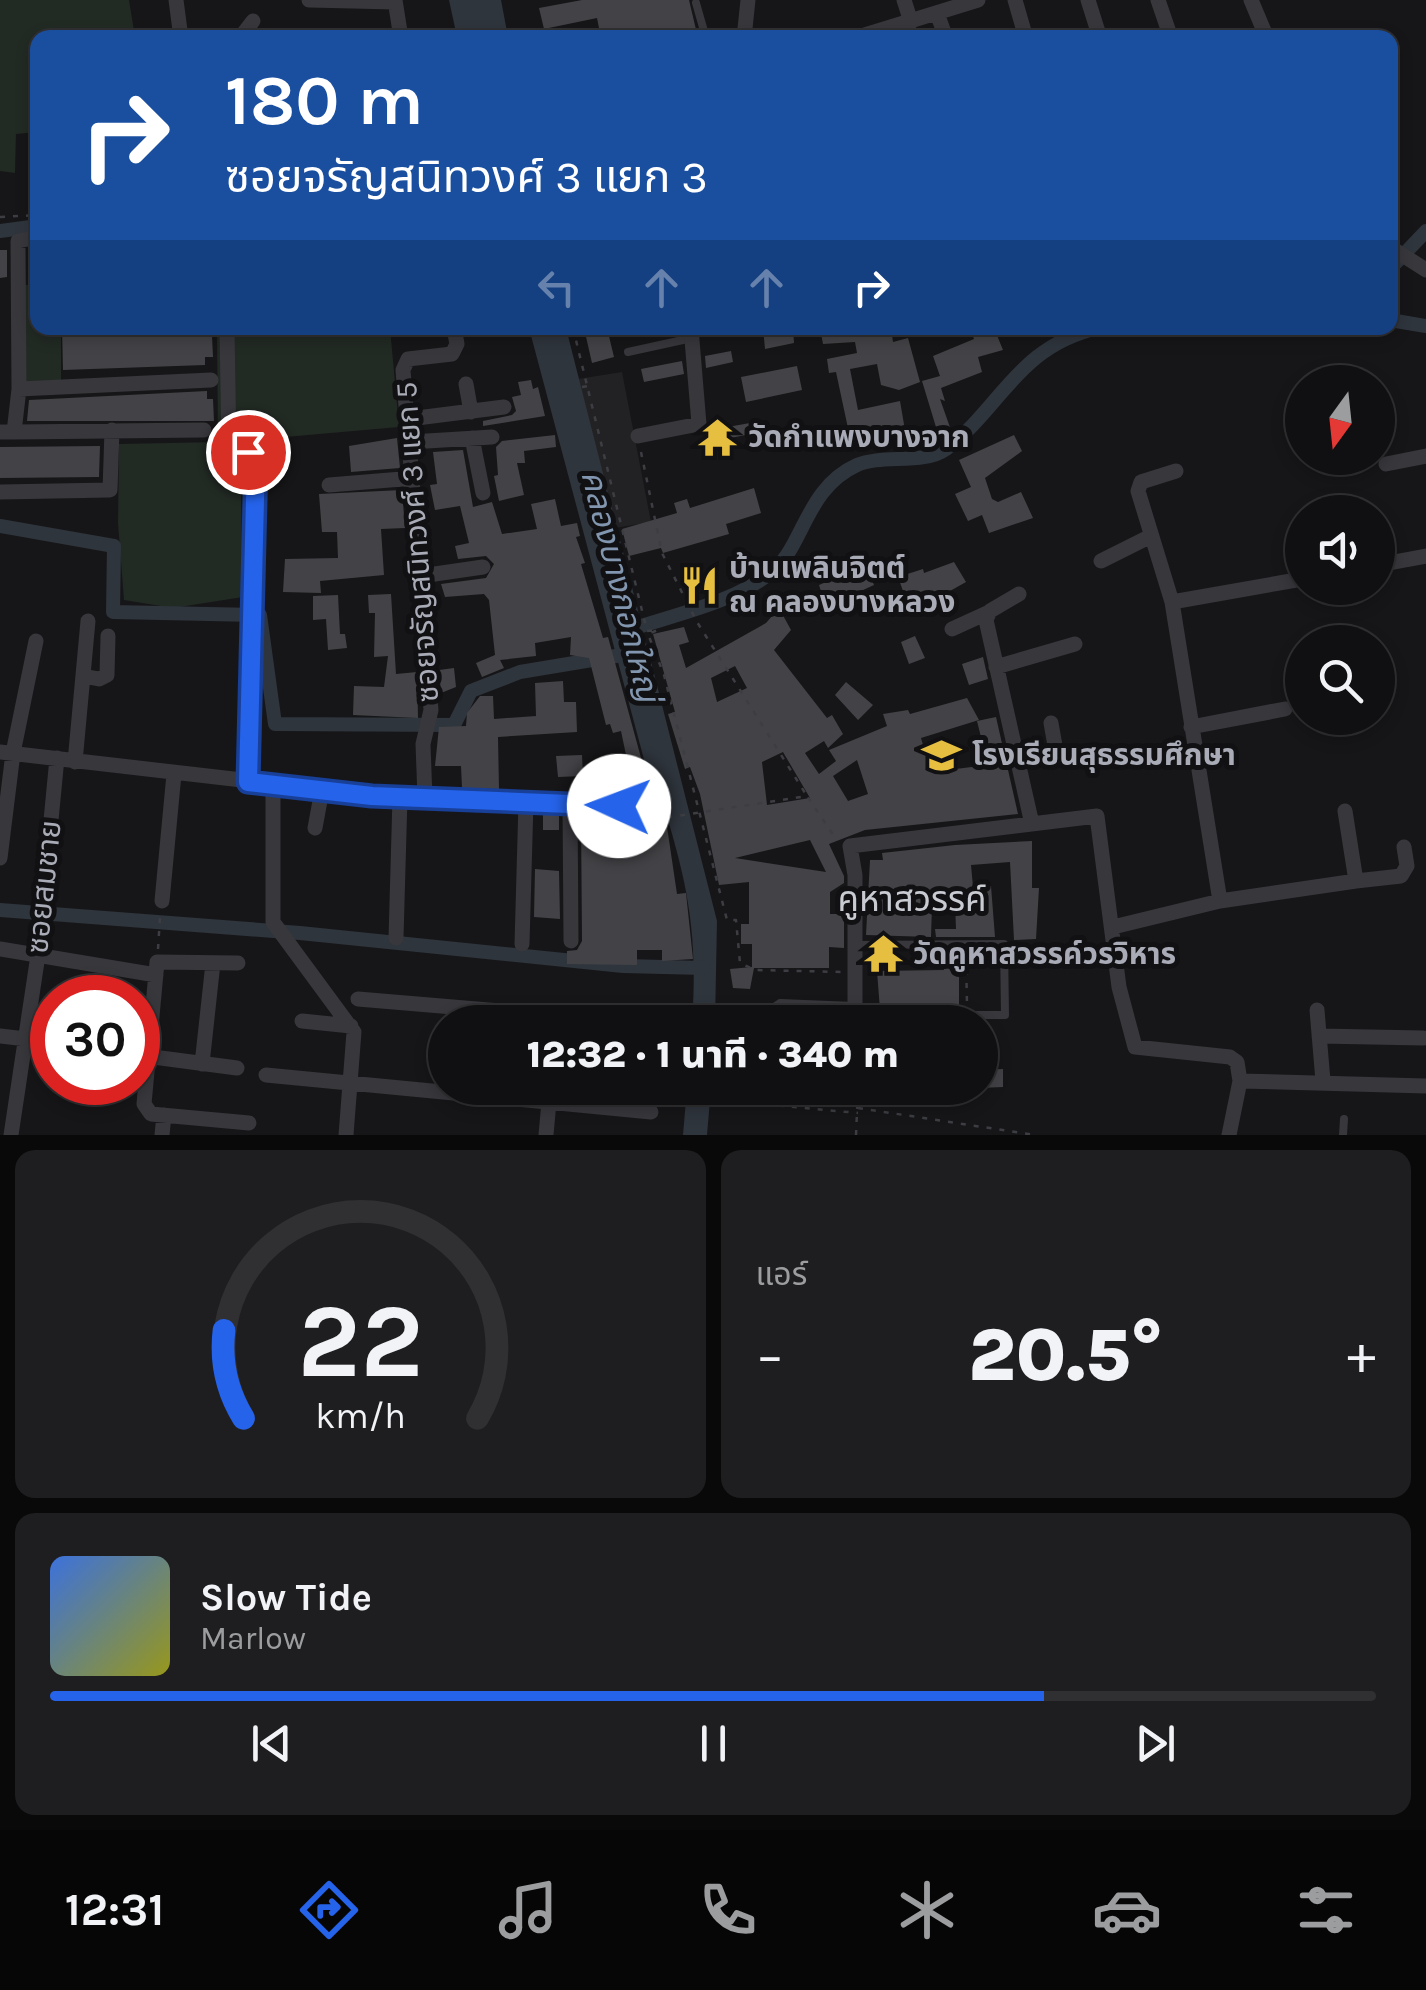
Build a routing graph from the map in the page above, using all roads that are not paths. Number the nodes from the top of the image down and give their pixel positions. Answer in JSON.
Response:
{"nodes":[{"id":1,"x":176,"y":0,"type":"edge"},
{"id":2,"x":309,"y":0,"type":"edge"},
{"id":3,"x":748,"y":0,"type":"edge"},
{"id":4,"x":904,"y":0,"type":"edge"},
{"id":5,"x":978,"y":0,"type":"edge"},
{"id":6,"x":1015,"y":0,"type":"edge"},
{"id":7,"x":1088,"y":0,"type":"edge"},
{"id":8,"x":1158,"y":0,"type":"edge"},
{"id":9,"x":1251,"y":0,"type":"edge"},
{"id":10,"x":395,"y":1,"type":"edge"},
{"id":11,"x":696,"y":3,"type":"dead end"},
{"id":12,"x":943,"y":8,"type":"edge"},
{"id":13,"x":253,"y":21,"type":"dead end"},
{"id":14,"x":911,"y":22,"type":"junction"},
{"id":15,"x":181,"y":30,"type":"edge"},
{"id":16,"x":246,"y":30,"type":"edge"},
{"id":17,"x":400,"y":30,"type":"edge"},
{"id":18,"x":704,"y":30,"type":"edge"},
{"id":19,"x":745,"y":30,"type":"edge"},
{"id":20,"x":883,"y":30,"type":"edge"},
{"id":21,"x":1024,"y":30,"type":"edge"},
{"id":22,"x":1097,"y":30,"type":"edge"},
{"id":23,"x":1169,"y":30,"type":"edge"},
{"id":24,"x":1263,"y":30,"type":"edge"},
{"id":25,"x":30,"y":239,"type":"edge"},
{"id":26,"x":1398,"y":252,"type":"edge"},
{"id":27,"x":1425,"y":270,"type":"edge"},
{"id":28,"x":18,"y":282,"type":"junction"},
{"id":29,"x":30,"y":282,"type":"edge"},
{"id":30,"x":227,"y":335,"type":"edge"},
{"id":31,"x":455,"y":335,"type":"edge"},
{"id":32,"x":678,"y":335,"type":"edge"},
{"id":33,"x":693,"y":335,"type":"edge"},
{"id":34,"x":628,"y":352,"type":"dead end"},
{"id":35,"x":211,"y":380,"type":"dead end"},
{"id":36,"x":466,"y":384,"type":"dead end"},
{"id":37,"x":18,"y":389,"type":"junction"},
{"id":38,"x":504,"y":407,"type":"dead end"},
{"id":39,"x":471,"y":412,"type":"junction"},
{"id":40,"x":409,"y":420,"type":"junction"},
{"id":41,"x":112,"y":430,"type":"junction"},
{"id":42,"x":204,"y":430,"type":"dead end"},
{"id":43,"x":7,"y":432,"type":"edge"},
{"id":44,"x":638,"y":436,"type":"road end"},
{"id":45,"x":492,"y":437,"type":"dead end"},
{"id":46,"x":472,"y":438,"type":"junction"},
{"id":47,"x":411,"y":442,"type":"junction"},
{"id":48,"x":1426,"y":456,"type":"edge"},
{"id":49,"x":1395,"y":462,"type":"edge"},
{"id":50,"x":1176,"y":472,"type":"dead end"},
{"id":51,"x":414,"y":478,"type":"junction"},
{"id":52,"x":329,"y":485,"type":"dead end"},
{"id":53,"x":0,"y":492,"type":"edge"},
{"id":54,"x":483,"y":493,"type":"dead end"},
{"id":55,"x":1152,"y":536,"type":"junction"},
{"id":56,"x":1426,"y":556,"type":"edge"},
{"id":57,"x":1101,"y":561,"type":"dead end"},
{"id":58,"x":1395,"y":562,"type":"edge"},
{"id":59,"x":483,"y":567,"type":"dead end"},
{"id":60,"x":420,"y":576,"type":"junction"},
{"id":61,"x":1285,"y":583,"type":"edge"},
{"id":62,"x":1020,"y":594,"type":"dead end"},
{"id":63,"x":1172,"y":602,"type":"junction"},
{"id":64,"x":987,"y":614,"type":"junction"},
{"id":65,"x":88,"y":622,"type":"dead end"},
{"id":66,"x":952,"y":630,"type":"dead end"},
{"id":67,"x":108,"y":636,"type":"dead end"},
{"id":68,"x":36,"y":641,"type":"dead end"},
{"id":69,"x":1075,"y":644,"type":"dead end"},
{"id":70,"x":996,"y":668,"type":"junction"},
{"id":71,"x":83,"y":676,"type":"junction"},
{"id":72,"x":1285,"y":709,"type":"dead end"},
{"id":73,"x":1050,"y":723,"type":"dead end"},
{"id":74,"x":1191,"y":728,"type":"junction"},
{"id":75,"x":6,"y":752,"type":"edge"},
{"id":76,"x":57,"y":758,"type":"junction"},
{"id":77,"x":1019,"y":759,"type":"junction"},
{"id":78,"x":75,"y":762,"type":"junction"},
{"id":79,"x":174,"y":774,"type":"junction"},
{"id":80,"x":248,"y":782,"type":"junction"},
{"id":81,"x":273,"y":784,"type":"junction"},
{"id":82,"x":322,"y":790,"type":"junction"},
{"id":83,"x":400,"y":797,"type":"junction"},
{"id":84,"x":425,"y":798,"type":"junction"},
{"id":85,"x":526,"y":802,"type":"junction"},
{"id":86,"x":570,"y":804,"type":"junction"},
{"id":87,"x":619,"y":806,"type":"road end"},
{"id":88,"x":1345,"y":810,"type":"dead end"},
{"id":89,"x":1032,"y":824,"type":"junction"},
{"id":90,"x":315,"y":828,"type":"dead end"},
{"id":91,"x":1404,"y":846,"type":"dead end"},
{"id":92,"x":0,"y":858,"type":"edge"},
{"id":93,"x":1356,"y":881,"type":"junction"},
{"id":94,"x":162,"y":901,"type":"dead end"},
{"id":95,"x":1220,"y":901,"type":"junction"},
{"id":96,"x":1114,"y":927,"type":"junction"},
{"id":97,"x":396,"y":938,"type":"dead end"},
{"id":98,"x":571,"y":941,"type":"dead end"},
{"id":99,"x":522,"y":944,"type":"dead end"},
{"id":100,"x":853,"y":945,"type":"junction"},
{"id":101,"x":0,"y":950,"type":"edge"},
{"id":102,"x":38,"y":955,"type":"junction"},
{"id":103,"x":238,"y":962,"type":"dead end"},
{"id":104,"x":213,"y":963,"type":"junction"},
{"id":105,"x":150,"y":975,"type":"edge"},
{"id":106,"x":156,"y":975,"type":"edge"},
{"id":107,"x":358,"y":999,"type":"dead end"},
{"id":108,"x":854,"y":1005,"type":"edge"},
{"id":109,"x":428,"y":1008,"type":"edge"},
{"id":110,"x":1317,"y":1010,"type":"dead end"},
{"id":111,"x":998,"y":1015,"type":"edge"},
{"id":112,"x":302,"y":1020,"type":"dead end"},
{"id":113,"x":351,"y":1026,"type":"junction"},
{"id":114,"x":0,"y":1036,"type":"edge"},
{"id":115,"x":1319,"y":1036,"type":"junction"},
{"id":116,"x":1423,"y":1038,"type":"dead end"},
{"id":117,"x":22,"y":1039,"type":"junction"},
{"id":118,"x":30,"y":1040,"type":"edge"},
{"id":119,"x":160,"y":1058,"type":"edge"},
{"id":120,"x":202,"y":1064,"type":"junction"},
{"id":121,"x":237,"y":1068,"type":"dead end"},
{"id":122,"x":266,"y":1075,"type":"dead end"},
{"id":123,"x":1240,"y":1081,"type":"junction"},
{"id":124,"x":1324,"y":1082,"type":"junction"},
{"id":125,"x":350,"y":1083,"type":"junction"},
{"id":126,"x":1426,"y":1086,"type":"edge"},
{"id":127,"x":428,"y":1088,"type":"edge"},
{"id":128,"x":145,"y":1105,"type":"edge"},
{"id":129,"x":557,"y":1105,"type":"edge"},
{"id":130,"x":605,"y":1105,"type":"edge"},
{"id":131,"x":651,"y":1112,"type":"dead end"},
{"id":132,"x":164,"y":1115,"type":"junction"},
{"id":133,"x":1344,"y":1118,"type":"dead end"},
{"id":134,"x":250,"y":1123,"type":"dead end"},
{"id":135,"x":222,"y":1128,"type":"edge"},
{"id":136,"x":8,"y":1131,"type":"edge"},
{"id":137,"x":162,"y":1135,"type":"edge"},
{"id":138,"x":346,"y":1135,"type":"edge"},
{"id":139,"x":546,"y":1135,"type":"edge"},
{"id":140,"x":1229,"y":1135,"type":"edge"},
{"id":141,"x":1342,"y":1135,"type":"edge"}],
"edges":[{"from":1,"to":15,"type":"street"},
{"from":2,"to":10,"type":"street"},
{"from":3,"to":19,"type":"street"},
{"from":4,"to":14,"type":"street"},
{"from":5,"to":12,"type":"street"},
{"from":6,"to":21,"type":"street"},
{"from":7,"to":22,"type":"street"},
{"from":8,"to":23,"type":"street"},
{"from":9,"to":24,"type":"street"},
{"from":10,"to":17,"type":"street"},
{"from":11,"to":18,"type":"lane"},
{"from":12,"to":14,"type":"street"},
{"from":13,"to":16,"type":"street"},
{"from":14,"to":20,"type":"street"},
{"from":25,"to":28,"type":"street"},
{"from":26,"to":27,"type":"street"},
{"from":28,"to":29,"type":"street"},
{"from":28,"to":37,"type":"street"},
{"from":30,"to":80,"type":"street"},
{"from":31,"to":40,"type":"street","name":"ซอยจรัญสนิทวงศ์ 3 แยก 5"},
{"from":32,"to":34,"type":"lane"},
{"from":33,"to":44,"type":"street"},
{"from":35,"to":37,"type":"street"},
{"from":36,"to":39,"type":"street"},
{"from":37,"to":43,"type":"street"},
{"from":38,"to":39,"type":"street"},
{"from":39,"to":40,"type":"street"},
{"from":40,"to":47,"type":"street","name":"ซอยจรัญสนิทวงศ์ 3 แยก 5"},
{"from":41,"to":42,"type":"street"},
{"from":41,"to":43,"type":"street"},
{"from":41,"to":53,"type":"street"},
{"from":45,"to":46,"type":"street"},
{"from":46,"to":47,"type":"street"},
{"from":46,"to":54,"type":"street"},
{"from":47,"to":51,"type":"street","name":"ซอยจรัญสนิทวงศ์ 3 แยก 5"},
{"from":48,"to":49,"type":"street"},
{"from":50,"to":55,"type":"street"},
{"from":51,"to":52,"type":"street"},
{"from":51,"to":60,"type":"street","name":"ซอยจรัญสนิทวงศ์ 3 แยก 5"},
{"from":55,"to":57,"type":"street"},
{"from":55,"to":63,"type":"street"},
{"from":56,"to":58,"type":"street"},
{"from":59,"to":60,"type":"street"},
{"from":60,"to":84,"type":"street","name":"ซอยจรัญสนิทวงศ์ 3 แยก 5"},
{"from":61,"to":63,"type":"street"},
{"from":62,"to":64,"type":"street"},
{"from":63,"to":74,"type":"street"},
{"from":64,"to":66,"type":"street"},
{"from":64,"to":70,"type":"street"},
{"from":65,"to":71,"type":"street"},
{"from":67,"to":71,"type":"street"},
{"from":68,"to":75,"type":"street"},
{"from":69,"to":70,"type":"street"},
{"from":70,"to":77,"type":"street"},
{"from":71,"to":78,"type":"street"},
{"from":72,"to":74,"type":"street"},
{"from":73,"to":77,"type":"street"},
{"from":74,"to":95,"type":"street"},
{"from":75,"to":76,"type":"street"},
{"from":75,"to":92,"type":"street"},
{"from":76,"to":78,"type":"street"},
{"from":76,"to":102,"type":"street","name":"ซอยสมชาย"},
{"from":77,"to":89,"type":"street"},
{"from":78,"to":79,"type":"street"},
{"from":79,"to":80,"type":"street"},
{"from":79,"to":94,"type":"street"},
{"from":80,"to":81,"type":"street"},
{"from":81,"to":82,"type":"street"},
{"from":81,"to":113,"type":"street"},
{"from":82,"to":83,"type":"street"},
{"from":82,"to":90,"type":"street"},
{"from":83,"to":84,"type":"street"},
{"from":83,"to":97,"type":"street"},
{"from":84,"to":85,"type":"street"},
{"from":85,"to":86,"type":"street"},
{"from":85,"to":99,"type":"street"},
{"from":86,"to":87,"type":"street"},
{"from":86,"to":98,"type":"street"},
{"from":88,"to":93,"type":"street"},
{"from":89,"to":96,"type":"street"},
{"from":89,"to":100,"type":"street"},
{"from":91,"to":93,"type":"street"},
{"from":93,"to":95,"type":"street"},
{"from":95,"to":96,"type":"street"},
{"from":96,"to":123,"type":"street"},
{"from":100,"to":108,"type":"street"},
{"from":100,"to":111,"type":"lane"},
{"from":101,"to":102,"type":"street"},
{"from":102,"to":105,"type":"street"},
{"from":102,"to":117,"type":"street","name":"ซอยสมชาย"},
{"from":103,"to":104,"type":"street"},
{"from":104,"to":106,"type":"street"},
{"from":104,"to":120,"type":"street"},
{"from":107,"to":109,"type":"street"},
{"from":110,"to":115,"type":"street"},
{"from":112,"to":113,"type":"street"},
{"from":113,"to":125,"type":"street"},
{"from":114,"to":117,"type":"street"},
{"from":115,"to":116,"type":"street"},
{"from":115,"to":124,"type":"street"},
{"from":117,"to":118,"type":"street"},
{"from":117,"to":136,"type":"street","name":"ซอยสมชาย"},
{"from":119,"to":120,"type":"street"},
{"from":120,"to":121,"type":"street"},
{"from":122,"to":125,"type":"street"},
{"from":123,"to":124,"type":"street"},
{"from":123,"to":140,"type":"street"},
{"from":124,"to":126,"type":"street"},
{"from":125,"to":127,"type":"street"},
{"from":125,"to":138,"type":"street"},
{"from":128,"to":132,"type":"street"},
{"from":129,"to":139,"type":"street"},
{"from":130,"to":131,"type":"street"},
{"from":132,"to":135,"type":"street"},
{"from":132,"to":137,"type":"street"},
{"from":133,"to":141,"type":"lane"},
{"from":134,"to":135,"type":"street"}]}
